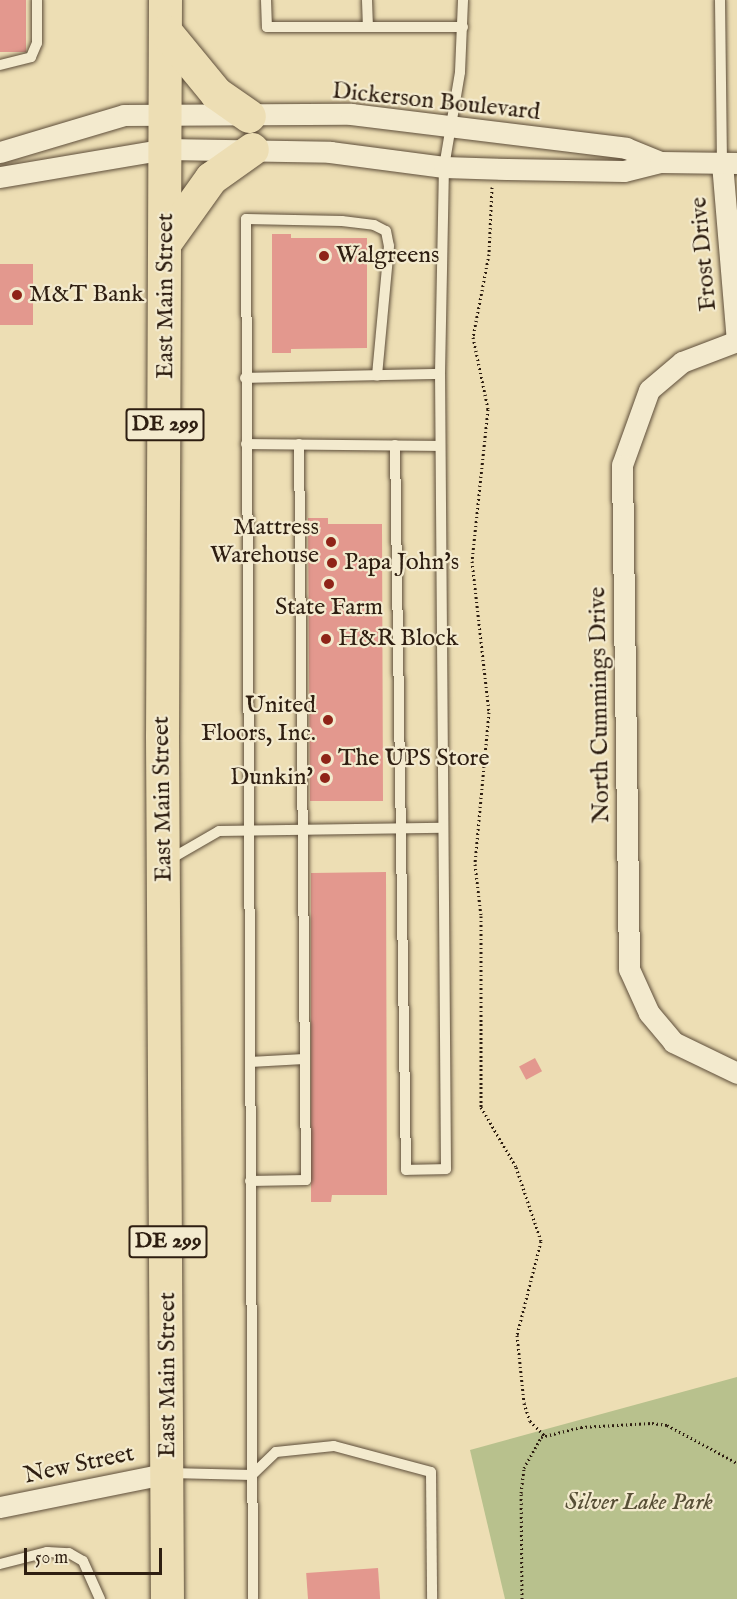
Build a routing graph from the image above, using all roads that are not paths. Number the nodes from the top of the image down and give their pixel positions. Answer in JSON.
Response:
{"nodes":[{"id":1,"x":37,"y":0,"type":"edge"},
{"id":2,"x":266,"y":0,"type":"edge"},
{"id":3,"x":367,"y":0,"type":"edge"},
{"id":4,"x":463,"y":0,"type":"edge"},
{"id":5,"x":720,"y":0,"type":"edge"},
{"id":6,"x":165,"y":16,"type":"edge"},
{"id":7,"x":368,"y":26,"type":"junction"},
{"id":8,"x":463,"y":27,"type":"junction"},
{"id":9,"x":0,"y":65,"type":"edge"},
{"id":10,"x":166,"y":114,"type":"junction"},
{"id":11,"x":249,"y":116,"type":"junction"},
{"id":12,"x":450,"y":129,"type":"junction"},
{"id":13,"x":166,"y":149,"type":"junction"},
{"id":14,"x":252,"y":149,"type":"junction"},
{"id":15,"x":0,"y":152,"type":"edge"},
{"id":16,"x":660,"y":162,"type":"junction"},
{"id":17,"x":730,"y":163,"type":"edge"},
{"id":18,"x":444,"y":167,"type":"junction"},
{"id":19,"x":0,"y":177,"type":"edge"},
{"id":20,"x":166,"y":241,"type":"junction"},
{"id":21,"x":737,"y":341,"type":"edge"},
{"id":22,"x":440,"y":374,"type":"junction"},
{"id":23,"x":377,"y":375,"type":"junction"},
{"id":24,"x":245,"y":378,"type":"junction"},
{"id":25,"x":246,"y":444,"type":"junction"},
{"id":26,"x":299,"y":444,"type":"junction"},
{"id":27,"x":395,"y":445,"type":"junction"},
{"id":28,"x":440,"y":446,"type":"junction"},
{"id":29,"x":401,"y":828,"type":"junction"},
{"id":30,"x":443,"y":828,"type":"junction"},
{"id":31,"x":248,"y":829,"type":"junction"},
{"id":32,"x":302,"y":829,"type":"junction"},
{"id":33,"x":165,"y":863,"type":"junction"},
{"id":34,"x":304,"y":1059,"type":"junction"},
{"id":35,"x":250,"y":1062,"type":"junction"},
{"id":36,"x":737,"y":1073,"type":"edge"},
{"id":37,"x":250,"y":1181,"type":"junction"},
{"id":38,"x":168,"y":1473,"type":"junction"},
{"id":39,"x":252,"y":1475,"type":"junction"},
{"id":40,"x":0,"y":1507,"type":"edge"},
{"id":41,"x":0,"y":1564,"type":"edge"},
{"id":42,"x":100,"y":1599,"type":"edge"},
{"id":43,"x":168,"y":1599,"type":"edge"},
{"id":44,"x":253,"y":1599,"type":"edge"},
{"id":45,"x":432,"y":1599,"type":"edge"}],
"edges":[{"from":1,"to":9,"type":"lane"},
{"from":2,"to":7,"type":"lane"},
{"from":3,"to":7,"type":"lane"},
{"from":4,"to":8,"type":"lane"},
{"from":5,"to":17,"type":"lane"},
{"from":6,"to":10,"type":"main road","name":"East Main Street","number":"DE 299"},
{"from":6,"to":11,"type":"main road"},
{"from":7,"to":8,"type":"lane"},
{"from":8,"to":12,"type":"lane"},
{"from":10,"to":11,"type":"street","name":"Dickerson Boulevard"},
{"from":10,"to":13,"type":"main road","name":"East Main Street","number":"DE 299"},
{"from":10,"to":15,"type":"street","name":"Dickerson Boulevard"},
{"from":11,"to":12,"type":"street","name":"Dickerson Boulevard"},
{"from":12,"to":16,"type":"street","name":"Dickerson Boulevard"},
{"from":12,"to":18,"type":"lane"},
{"from":13,"to":14,"type":"street","name":"Dickerson Boulevard"},
{"from":13,"to":19,"type":"street","name":"Dickerson Boulevard"},
{"from":13,"to":20,"type":"main road","name":"East Main Street","number":"DE 299"},
{"from":14,"to":18,"type":"street","name":"Dickerson Boulevard"},
{"from":14,"to":20,"type":"main road"},
{"from":16,"to":17,"type":"street","name":"Dickerson Boulevard"},
{"from":16,"to":18,"type":"street","name":"Dickerson Boulevard"},
{"from":17,"to":21,"type":"street","name":"Frost Drive"},
{"from":18,"to":22,"type":"lane"},
{"from":20,"to":33,"type":"main road","name":"East Main Street","number":"DE 299"},
{"from":21,"to":36,"type":"street","name":"North Cummings Drive"},
{"from":22,"to":23,"type":"lane"},
{"from":22,"to":28,"type":"lane"},
{"from":23,"to":24,"type":"lane"},
{"from":23,"to":24,"type":"lane"},
{"from":24,"to":25,"type":"lane"},
{"from":25,"to":26,"type":"lane"},
{"from":25,"to":31,"type":"lane"},
{"from":26,"to":27,"type":"lane"},
{"from":26,"to":32,"type":"lane"},
{"from":27,"to":28,"type":"lane"},
{"from":27,"to":29,"type":"lane"},
{"from":28,"to":30,"type":"lane"},
{"from":29,"to":30,"type":"lane"},
{"from":29,"to":30,"type":"lane"},
{"from":29,"to":32,"type":"lane"},
{"from":31,"to":32,"type":"lane"},
{"from":31,"to":33,"type":"lane"},
{"from":31,"to":35,"type":"lane"},
{"from":32,"to":34,"type":"lane"},
{"from":33,"to":38,"type":"main road","name":"East Main Street","number":"DE 299"},
{"from":34,"to":35,"type":"lane"},
{"from":34,"to":37,"type":"lane"},
{"from":35,"to":37,"type":"lane"},
{"from":37,"to":39,"type":"lane"},
{"from":38,"to":39,"type":"lane"},
{"from":38,"to":40,"type":"street","name":"New Street"},
{"from":38,"to":43,"type":"main road","name":"East Main Street","number":"DE 299"},
{"from":39,"to":44,"type":"lane"},
{"from":39,"to":45,"type":"lane"},
{"from":41,"to":42,"type":"lane"}]}
